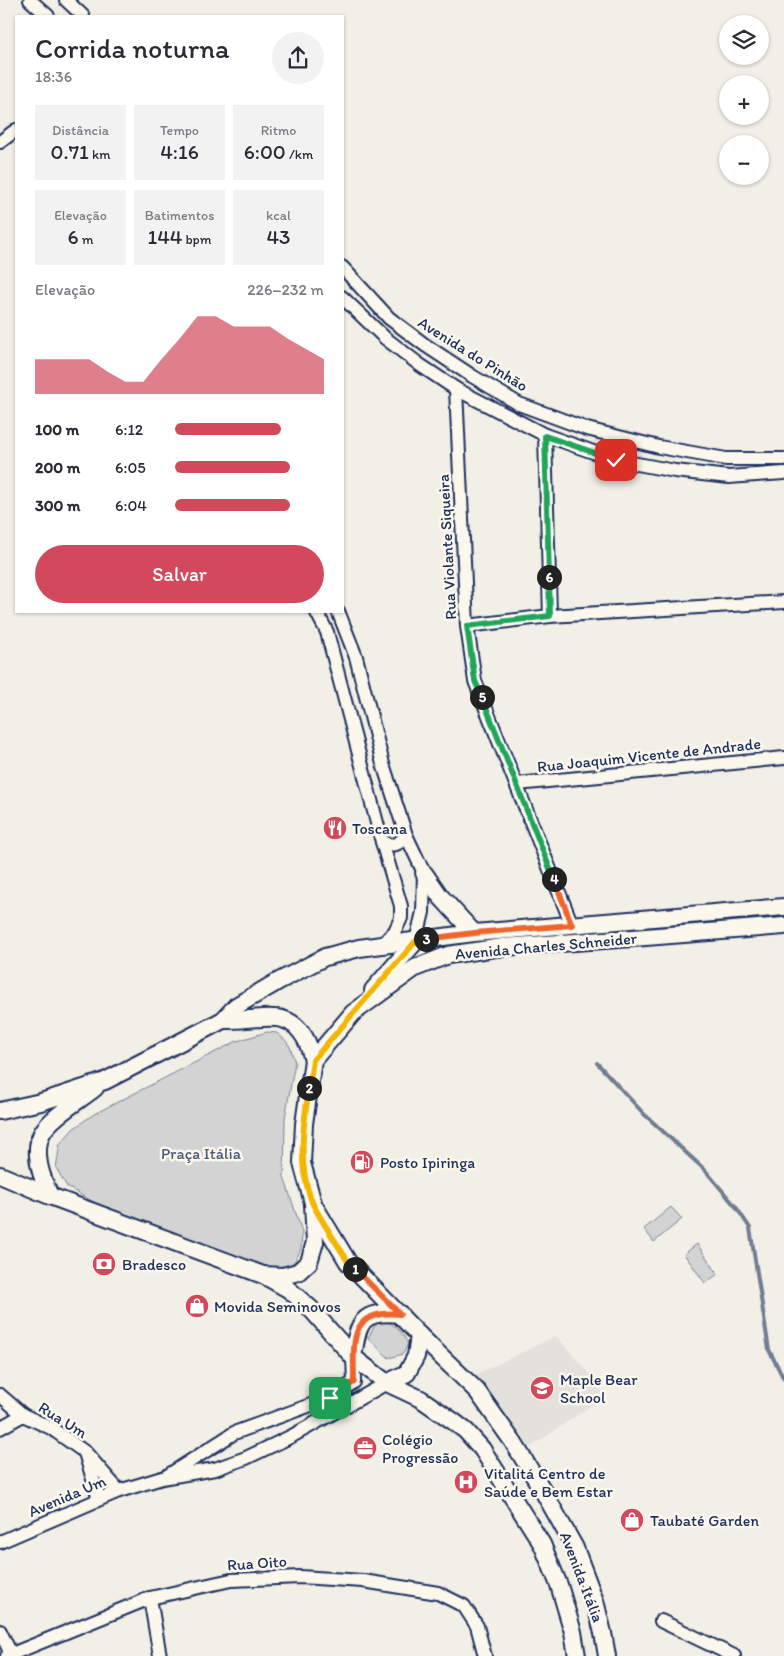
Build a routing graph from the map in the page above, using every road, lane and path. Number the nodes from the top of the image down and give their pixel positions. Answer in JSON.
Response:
{"nodes":[{"id":1,"x":30,"y":0,"type":"edge"},
{"id":2,"x":66,"y":0,"type":"edge"},
{"id":3,"x":47,"y":15,"type":"edge"},
{"id":4,"x":82,"y":15,"type":"edge"},
{"id":5,"x":15,"y":131,"type":"edge"},
{"id":6,"x":0,"y":142,"type":"edge"},
{"id":7,"x":344,"y":269,"type":"edge"},
{"id":8,"x":344,"y":299,"type":"edge"},
{"id":9,"x":456,"y":389,"type":"junction"},
{"id":10,"x":545,"y":436,"type":"junction"},
{"id":11,"x":784,"y":459,"type":"edge"},
{"id":12,"x":784,"y":472,"type":"edge"},
{"id":13,"x":784,"y":602,"type":"edge"},
{"id":14,"x":317,"y":613,"type":"edge"},
{"id":15,"x":339,"y":613,"type":"edge"},
{"id":16,"x":550,"y":616,"type":"junction"},
{"id":17,"x":467,"y":626,"type":"junction"},
{"id":18,"x":784,"y":758,"type":"edge"},
{"id":19,"x":517,"y":784,"type":"junction"},
{"id":20,"x":406,"y":835,"type":"junction"},
{"id":21,"x":382,"y":842,"type":"junction"},
{"id":22,"x":424,"y":874,"type":"junction"},
{"id":23,"x":784,"y":907,"type":"edge"},
{"id":24,"x":572,"y":925,"type":"junction"},
{"id":25,"x":784,"y":926,"type":"edge"},
{"id":26,"x":474,"y":933,"type":"junction"},
{"id":27,"x":416,"y":941,"type":"junction"},
{"id":28,"x":382,"y":945,"type":"junction"},
{"id":29,"x":353,"y":1013,"type":"junction"},
{"id":30,"x":223,"y":1020,"type":"junction"},
{"id":31,"x":313,"y":1060,"type":"junction"},
{"id":32,"x":104,"y":1081,"type":"junction"},
{"id":33,"x":0,"y":1111,"type":"edge"},
{"id":34,"x":0,"y":1175,"type":"edge"},
{"id":35,"x":50,"y":1196,"type":"junction"},
{"id":36,"x":312,"y":1203,"type":"junction"},
{"id":37,"x":263,"y":1275,"type":"junction"},
{"id":38,"x":400,"y":1314,"type":"junction"},
{"id":39,"x":419,"y":1335,"type":"junction"},
{"id":40,"x":353,"y":1357,"type":"junction"},
{"id":41,"x":387,"y":1382,"type":"junction"},
{"id":42,"x":0,"y":1395,"type":"edge"},
{"id":43,"x":24,"y":1415,"type":"junction"},
{"id":44,"x":0,"y":1428,"type":"edge"},
{"id":45,"x":86,"y":1453,"type":"junction"},
{"id":46,"x":162,"y":1478,"type":"junction"},
{"id":47,"x":119,"y":1491,"type":"junction"},
{"id":48,"x":99,"y":1499,"type":"junction"},
{"id":49,"x":0,"y":1542,"type":"edge"},
{"id":50,"x":150,"y":1598,"type":"junction"},
{"id":51,"x":661,"y":1621,"type":"dead end"},
{"id":52,"x":0,"y":1631,"type":"edge"},
{"id":53,"x":9,"y":1655,"type":"edge"},
{"id":54,"x":160,"y":1656,"type":"edge"},
{"id":55,"x":485,"y":1656,"type":"edge"},
{"id":56,"x":576,"y":1656,"type":"edge"},
{"id":57,"x":607,"y":1656,"type":"edge"},
{"id":58,"x":734,"y":1656,"type":"edge"}],
"edges":[{"from":1,"to":3,"type":"street"},
{"from":2,"to":4,"type":"street"},
{"from":5,"to":6,"type":"street"},
{"from":7,"to":11,"type":"street","name":"Avenida do Pinhão"},
{"from":8,"to":9,"type":"street"},
{"from":9,"to":10,"type":"street"},
{"from":9,"to":17,"type":"street","name":"Rua Violante Siqueira"},
{"from":10,"to":12,"type":"street"},
{"from":10,"to":16,"type":"street"},
{"from":13,"to":16,"type":"street"},
{"from":14,"to":21,"type":"street"},
{"from":15,"to":20,"type":"street"},
{"from":16,"to":17,"type":"street"},
{"from":17,"to":19,"type":"street","name":"Rua Violante Siqueira"},
{"from":18,"to":19,"type":"street","name":"Rua Joaquim Vicente de Andrade"},
{"from":19,"to":24,"type":"street","name":"Rua Violante Siqueira"},
{"from":20,"to":21,"type":"street"},
{"from":20,"to":22,"type":"street"},
{"from":21,"to":28,"type":"street"},
{"from":22,"to":26,"type":"main road"},
{"from":22,"to":27,"type":"street"},
{"from":23,"to":24,"type":"main road","name":"Avenida Charles Schneider"},
{"from":24,"to":26,"type":"main road","name":"Avenida Charles Schneider"},
{"from":25,"to":29,"type":"main road","name":"Avenida Charles Schneider"},
{"from":26,"to":27,"type":"main road","name":"Avenida Charles Schneider"},
{"from":27,"to":28,"type":"main road","name":"Avenida Charles Schneider"},
{"from":27,"to":29,"type":"main road"},
{"from":28,"to":30,"type":"main road","name":"Avenida Charles Schneider"},
{"from":29,"to":31,"type":"main road","name":"Avenida Charles Schneider"},
{"from":30,"to":31,"type":"main road"},
{"from":30,"to":32,"type":"main road","name":"Avenida Charles Schneider"},
{"from":31,"to":36,"type":"main road"},
{"from":32,"to":33,"type":"main road","name":"Avenida Charles Schneider"},
{"from":32,"to":35,"type":"main road"},
{"from":34,"to":35,"type":"main road"},
{"from":35,"to":37,"type":"main road"},
{"from":36,"to":37,"type":"main road"},
{"from":36,"to":38,"type":"main road","name":"Avenida Itália"},
{"from":37,"to":40,"type":"main road"},
{"from":38,"to":39,"type":"main road","name":"Avenida Itália"},
{"from":38,"to":40,"type":"main road"},
{"from":39,"to":41,"type":"main road"},
{"from":39,"to":57,"type":"main road","name":"Avenida Itália"},
{"from":40,"to":41,"type":"main road"},
{"from":40,"to":46,"type":"street"},
{"from":41,"to":46,"type":"street"},
{"from":41,"to":56,"type":"main road","name":"Avenida Itália"},
{"from":42,"to":43,"type":"street","name":"Rua Um"},
{"from":43,"to":44,"type":"street","name":"Rua Um"},
{"from":43,"to":45,"type":"street","name":"Rua Um"},
{"from":45,"to":47,"type":"street","name":"Rua Um"},
{"from":45,"to":48,"type":"street"},
{"from":46,"to":47,"type":"street","name":"Avenida Um"},
{"from":47,"to":48,"type":"street","name":"Avenida Um"},
{"from":48,"to":49,"type":"street","name":"Avenida Um"},
{"from":50,"to":53,"type":"street","name":"Rua Oito"},
{"from":50,"to":54,"type":"street"},
{"from":50,"to":55,"type":"street","name":"Rua Oito"},
{"from":51,"to":58,"type":"street"},
{"from":52,"to":53,"type":"street"}]}
